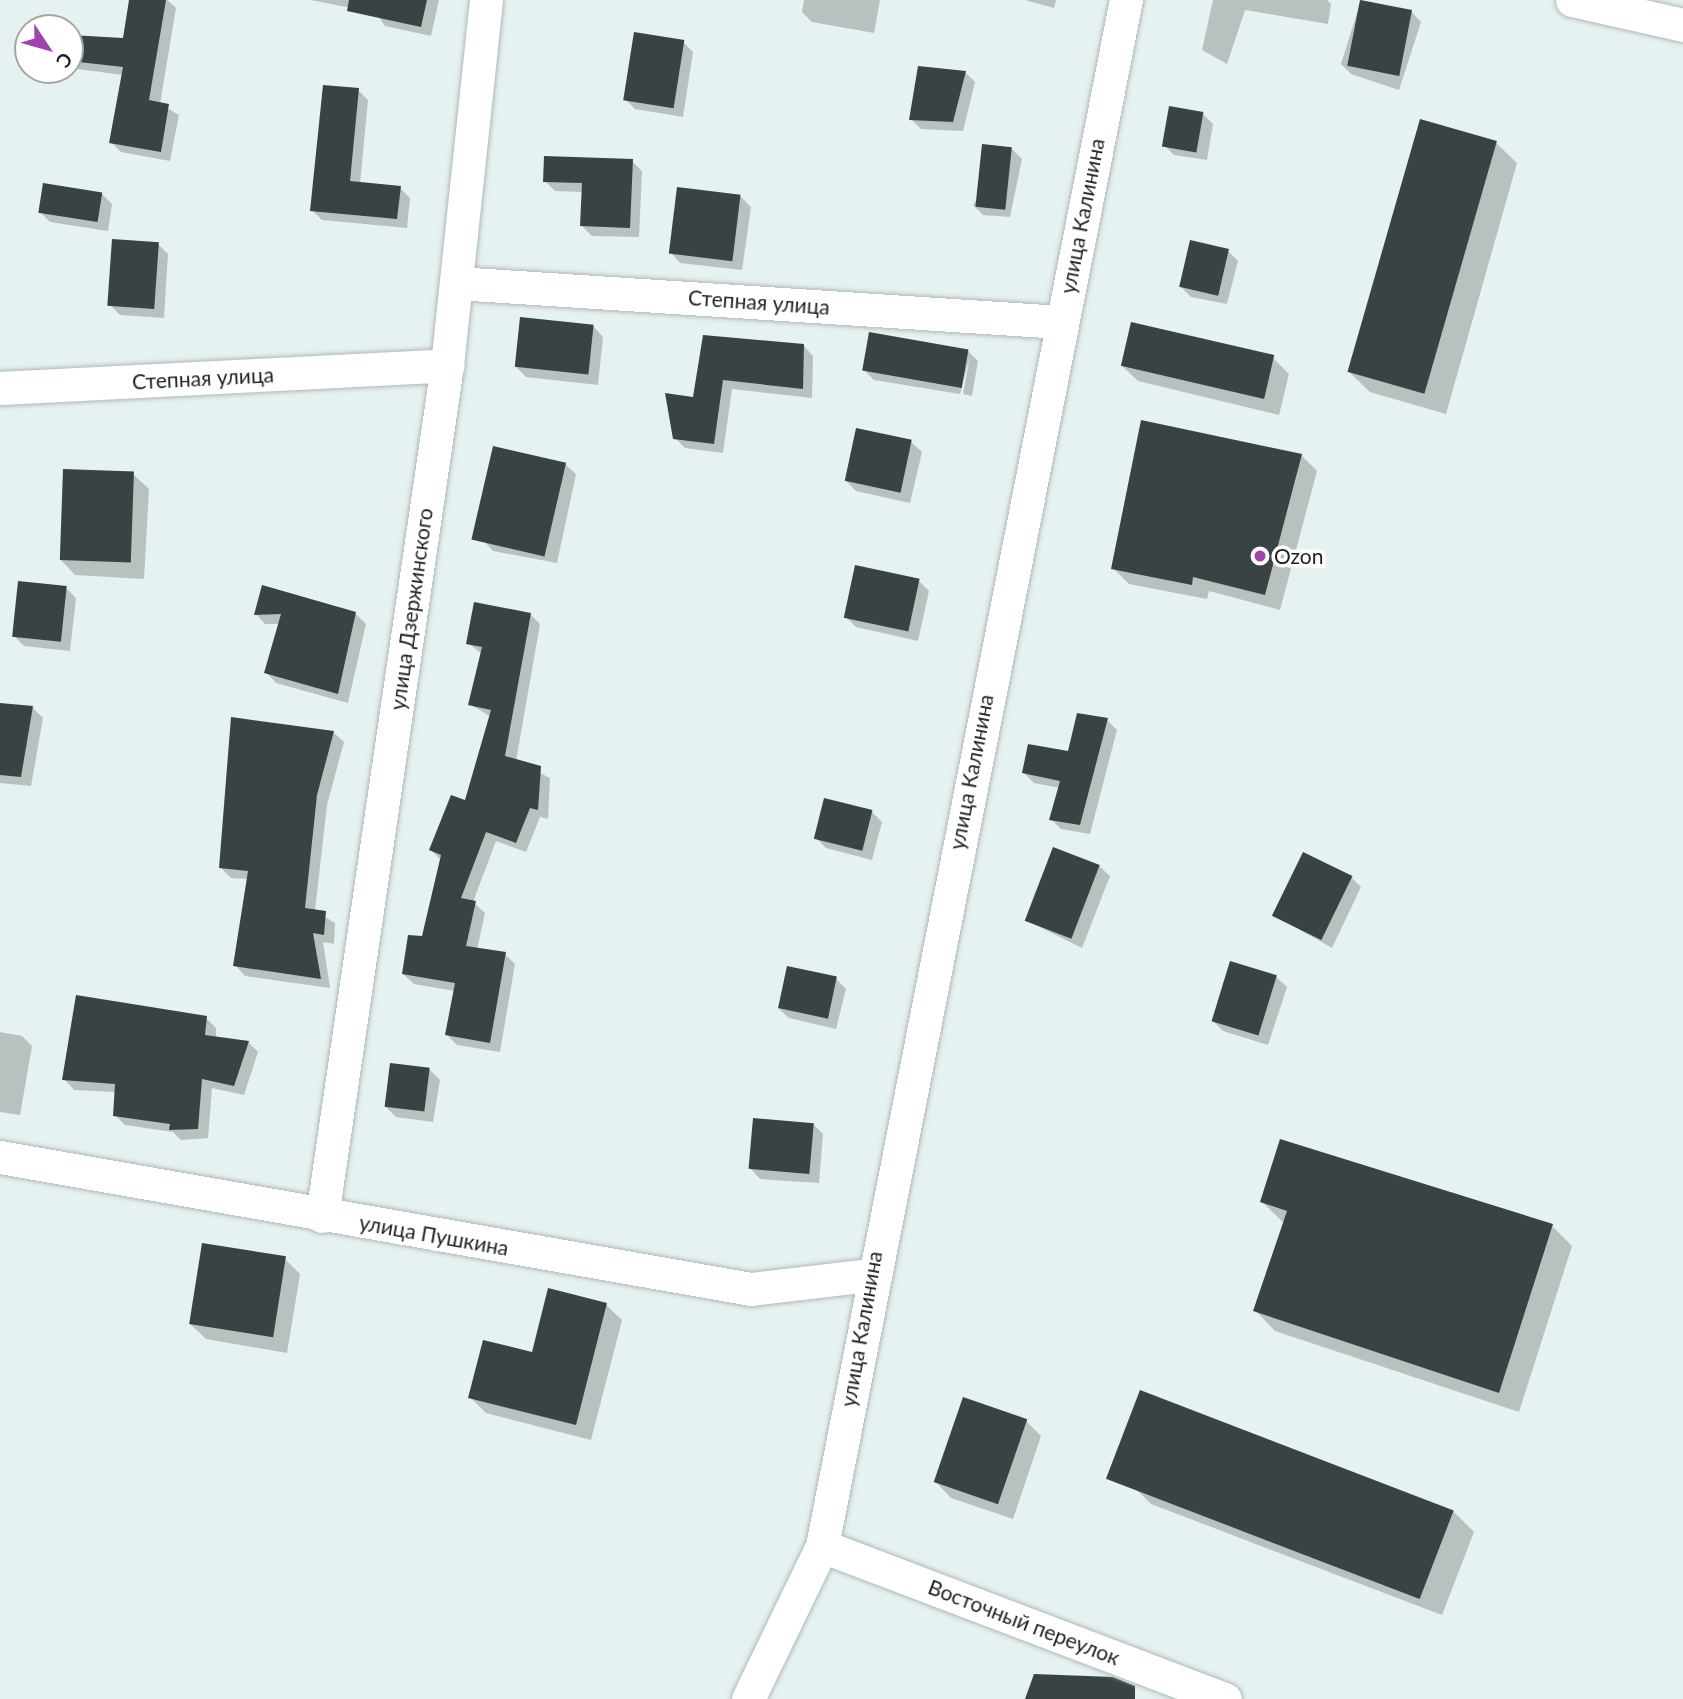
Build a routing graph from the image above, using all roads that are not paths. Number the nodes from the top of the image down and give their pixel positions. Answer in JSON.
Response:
{"nodes":[{"id":1,"x":486,"y":0,"type":"edge"},
{"id":2,"x":1126,"y":0,"type":"edge"},
{"id":3,"x":1572,"y":0,"type":"edge"},
{"id":4,"x":1683,"y":25,"type":"edge"},
{"id":5,"x":456,"y":283,"type":"junction"},
{"id":6,"x":1061,"y":322,"type":"junction"},
{"id":7,"x":447,"y":365,"type":"junction"},
{"id":8,"x":0,"y":388,"type":"edge"},
{"id":9,"x":0,"y":1157,"type":"edge"},
{"id":10,"x":322,"y":1216,"type":"junction"},
{"id":11,"x":871,"y":1275,"type":"junction"},
{"id":12,"x":822,"y":1546,"type":"junction"},
{"id":13,"x":748,"y":1699,"type":"edge"},
{"id":14,"x":1225,"y":1699,"type":"edge"}],
"edges":[{"from":1,"to":5,"type":"street","name":"улица Дзержинского"},
{"from":2,"to":6,"type":"street","name":"улица Калинина"},
{"from":3,"to":4,"type":"street"},
{"from":5,"to":6,"type":"street","name":"Степная улица"},
{"from":5,"to":7,"type":"street","name":"улица Дзержинского"},
{"from":6,"to":11,"type":"street","name":"улица Калинина"},
{"from":7,"to":8,"type":"street","name":"Степная улица"},
{"from":7,"to":10,"type":"street","name":"улица Дзержинского"},
{"from":9,"to":10,"type":"street","name":"улица Пушкина"},
{"from":10,"to":11,"type":"street","name":"улица Пушкина"},
{"from":11,"to":12,"type":"street","name":"улица Калинина"},
{"from":12,"to":13,"type":"street","name":"улица Калинина"},
{"from":12,"to":14,"type":"street","name":"Восточный переулок"}]}
